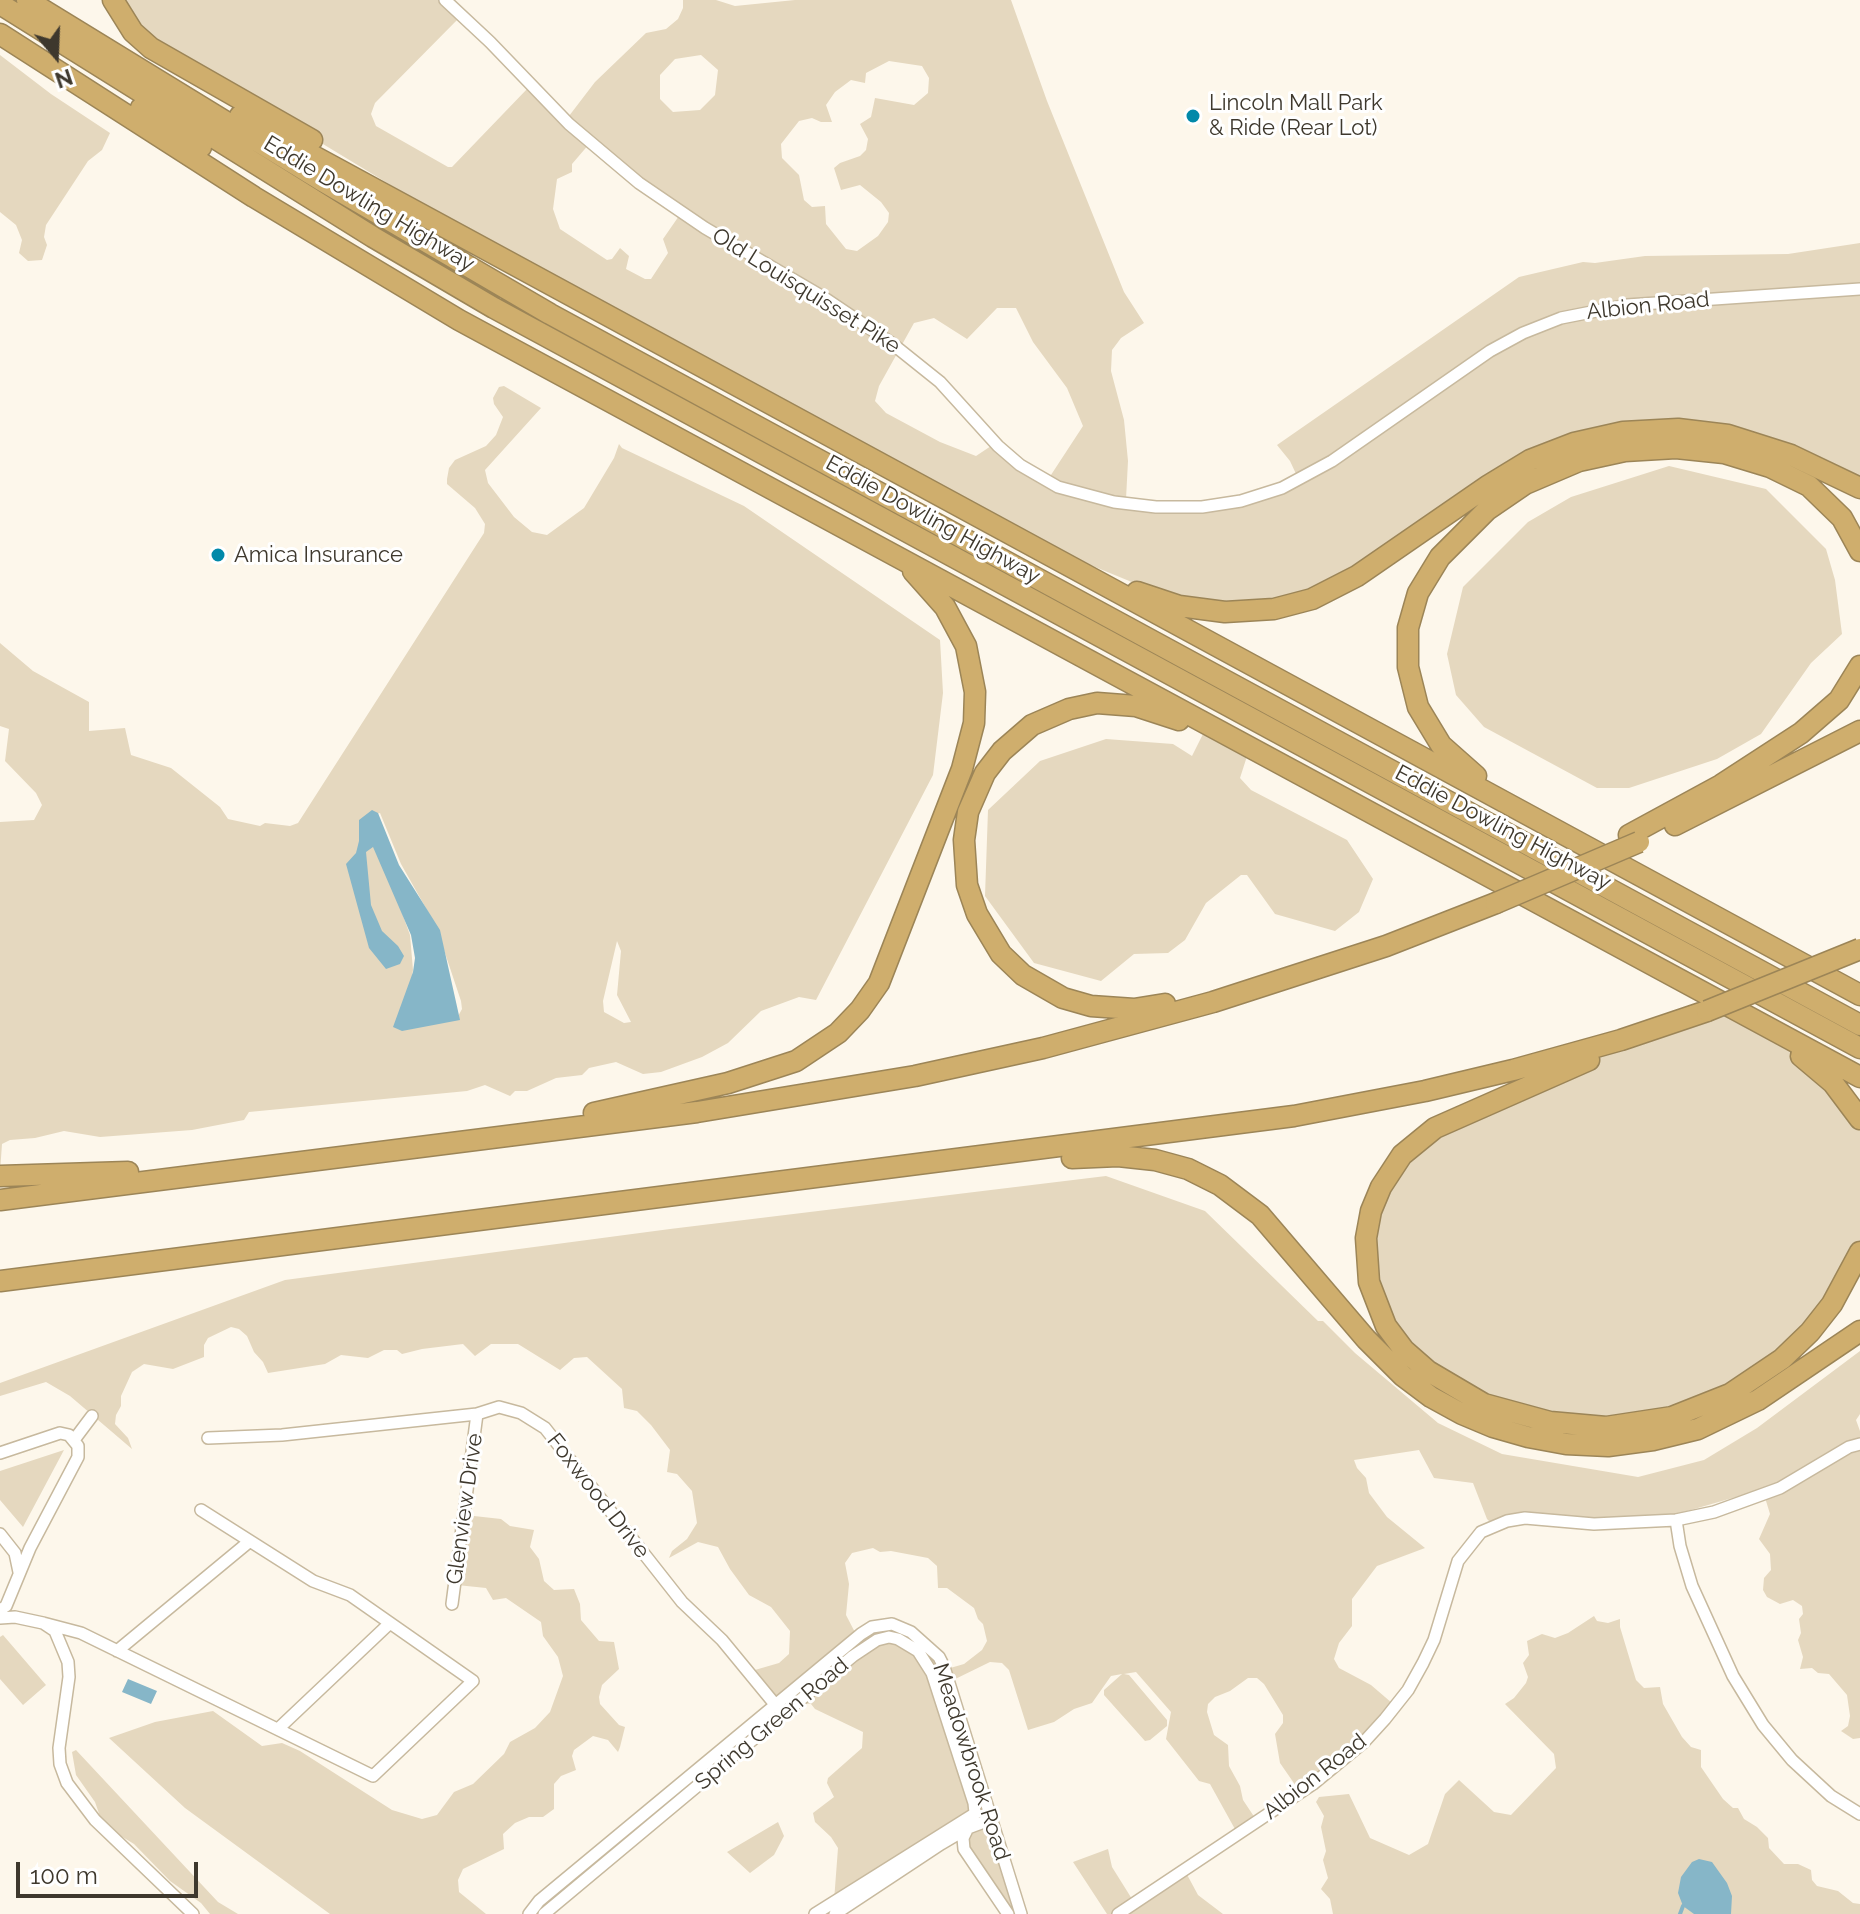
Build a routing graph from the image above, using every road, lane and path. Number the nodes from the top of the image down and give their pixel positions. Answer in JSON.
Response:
{"nodes":[{"id":1,"x":27,"y":0,"type":"edge"},
{"id":2,"x":113,"y":0,"type":"edge"},
{"id":3,"x":445,"y":0,"type":"edge"},
{"id":4,"x":0,"y":4,"type":"edge"},
{"id":5,"x":0,"y":17,"type":"edge"},
{"id":6,"x":81,"y":33,"type":"junction"},
{"id":7,"x":0,"y":34,"type":"edge"},
{"id":8,"x":1860,"y":289,"type":"edge"},
{"id":9,"x":594,"y":309,"type":"junction"},
{"id":10,"x":540,"y":362,"type":"junction"},
{"id":11,"x":1292,"y":483,"type":"joint"},
{"id":12,"x":1860,"y":488,"type":"edge"},
{"id":13,"x":1000,"y":530,"type":"junction"},
{"id":14,"x":871,"y":542,"type":"junction"},
{"id":15,"x":1860,"y":551,"type":"edge"},
{"id":16,"x":1860,"y":666,"type":"edge"},
{"id":17,"x":1860,"y":731,"type":"edge"},
{"id":18,"x":1292,"y":770,"type":"junction"},
{"id":19,"x":1552,"y":828,"type":"junction"},
{"id":20,"x":1634,"y":839,"type":"junction"},
{"id":21,"x":1860,"y":949,"type":"edge"},
{"id":22,"x":1299,"y":976,"type":"junction"},
{"id":23,"x":1860,"y":995,"type":"edge"},
{"id":24,"x":1702,"y":1013,"type":"junction"},
{"id":25,"x":1743,"y":1013,"type":"junction"},
{"id":26,"x":1860,"y":1025,"type":"edge"},
{"id":27,"x":1860,"y":1048,"type":"edge"},
{"id":28,"x":1860,"y":1077,"type":"edge"},
{"id":29,"x":1860,"y":1119,"type":"edge"},
{"id":30,"x":456,"y":1142,"type":"junction"},
{"id":31,"x":259,"y":1167,"type":"junction"},
{"id":32,"x":897,"y":1167,"type":"junction"},
{"id":33,"x":0,"y":1176,"type":"edge"},
{"id":34,"x":0,"y":1200,"type":"edge"},
{"id":35,"x":1860,"y":1252,"type":"edge"},
{"id":36,"x":0,"y":1281,"type":"edge"},
{"id":37,"x":1860,"y":1331,"type":"edge"},
{"id":38,"x":477,"y":1414,"type":"junction"},
{"id":39,"x":92,"y":1416,"type":"dead end"},
{"id":40,"x":208,"y":1438,"type":"dead end"},
{"id":41,"x":74,"y":1440,"type":"junction"},
{"id":42,"x":1860,"y":1444,"type":"edge"},
{"id":43,"x":0,"y":1453,"type":"edge"},
{"id":44,"x":201,"y":1510,"type":"dead end"},
{"id":45,"x":1676,"y":1520,"type":"junction"},
{"id":46,"x":0,"y":1534,"type":"edge"},
{"id":47,"x":250,"y":1541,"type":"junction"},
{"id":48,"x":19,"y":1573,"type":"junction"},
{"id":49,"x":452,"y":1604,"type":"dead end"},
{"id":50,"x":0,"y":1610,"type":"edge"},
{"id":51,"x":0,"y":1618,"type":"edge"},
{"id":52,"x":43,"y":1623,"type":"junction"},
{"id":53,"x":390,"y":1623,"type":"junction"},
{"id":54,"x":860,"y":1643,"type":"junction"},
{"id":55,"x":117,"y":1651,"type":"junction"},
{"id":56,"x":780,"y":1710,"type":"junction"},
{"id":57,"x":278,"y":1729,"type":"junction"},
{"id":58,"x":685,"y":1787,"type":"junction"},
{"id":59,"x":975,"y":1813,"type":"junction"},
{"id":60,"x":990,"y":1814,"type":"junction"},
{"id":61,"x":1860,"y":1814,"type":"edge"},
{"id":62,"x":968,"y":1828,"type":"junction"},
{"id":63,"x":193,"y":1914,"type":"edge"},
{"id":64,"x":529,"y":1914,"type":"edge"},
{"id":65,"x":544,"y":1914,"type":"edge"},
{"id":66,"x":815,"y":1914,"type":"edge"},
{"id":67,"x":835,"y":1914,"type":"edge"},
{"id":68,"x":1008,"y":1914,"type":"edge"},
{"id":69,"x":1021,"y":1914,"type":"edge"},
{"id":70,"x":1118,"y":1914,"type":"edge"}],
"edges":[{"from":1,"to":6,"type":"highway","name":"Eddie Dowling Highway"},
{"from":2,"to":9,"type":"highway"},
{"from":3,"to":11,"type":"street","name":"Old Louisquisset Pike"},
{"from":4,"to":27,"type":"highway","name":"Eddie Dowling Highway"},
{"from":5,"to":10,"type":"highway"},
{"from":6,"to":9,"type":"highway"},
{"from":6,"to":26,"type":"highway","name":"Eddie Dowling Highway"},
{"from":7,"to":10,"type":"highway"},
{"from":8,"to":11,"type":"street","name":"Albion Road"},
{"from":9,"to":13,"type":"highway"},
{"from":10,"to":14,"type":"highway"},
{"from":12,"to":13,"type":"highway"},
{"from":13,"to":19,"type":"highway"},
{"from":14,"to":18,"type":"highway"},
{"from":14,"to":30,"type":"highway"},
{"from":15,"to":19,"type":"highway"},
{"from":16,"to":20,"type":"highway"},
{"from":17,"to":20,"type":"highway"},
{"from":18,"to":22,"type":"highway"},
{"from":18,"to":25,"type":"highway"},
{"from":19,"to":23,"type":"highway"},
{"from":20,"to":22,"type":"highway","bridge":true},
{"from":21,"to":24,"type":"highway","bridge":true},
{"from":22,"to":30,"type":"highway"},
{"from":24,"to":32,"type":"highway"},
{"from":24,"to":35,"type":"highway"},
{"from":25,"to":28,"type":"highway"},
{"from":25,"to":29,"type":"highway"},
{"from":30,"to":31,"type":"highway"},
{"from":31,"to":33,"type":"highway"},
{"from":31,"to":34,"type":"highway"},
{"from":32,"to":36,"type":"highway"},
{"from":32,"to":37,"type":"highway"},
{"from":38,"to":40,"type":"street","name":"Foxwood Drive"},
{"from":38,"to":49,"type":"street","name":"Glenview Drive"},
{"from":38,"to":56,"type":"street","name":"Foxwood Drive"},
{"from":39,"to":41,"type":"street"},
{"from":41,"to":43,"type":"street"},
{"from":41,"to":48,"type":"street"},
{"from":42,"to":45,"type":"street","name":"Albion Road"},
{"from":44,"to":47,"type":"street"},
{"from":45,"to":61,"type":"street"},
{"from":45,"to":70,"type":"street","name":"Albion Road"},
{"from":46,"to":48,"type":"street"},
{"from":47,"to":53,"type":"street"},
{"from":47,"to":55,"type":"street"},
{"from":48,"to":50,"type":"street"},
{"from":51,"to":52,"type":"street"},
{"from":52,"to":55,"type":"street"},
{"from":52,"to":63,"type":"street"},
{"from":53,"to":57,"type":"street"},
{"from":53,"to":57,"type":"street"},
{"from":54,"to":56,"type":"street","name":"Meadowbrook Road"},
{"from":54,"to":59,"type":"street","name":"Meadowbrook Road"},
{"from":54,"to":60,"type":"street","name":"Meadowbrook Road"},
{"from":55,"to":57,"type":"street"},
{"from":56,"to":58,"type":"street","name":"Spring Green Road"},
{"from":58,"to":64,"type":"street","name":"Spring Green Road"},
{"from":58,"to":65,"type":"street"},
{"from":59,"to":60,"type":"street"},
{"from":59,"to":62,"type":"street","name":"Meadowbrook Road"},
{"from":59,"to":66,"type":"street"},
{"from":60,"to":62,"type":"street"},
{"from":60,"to":69,"type":"street","name":"Meadowbrook Road"},
{"from":62,"to":67,"type":"street"},
{"from":62,"to":68,"type":"street","name":"Meadowbrook Road"}]}
